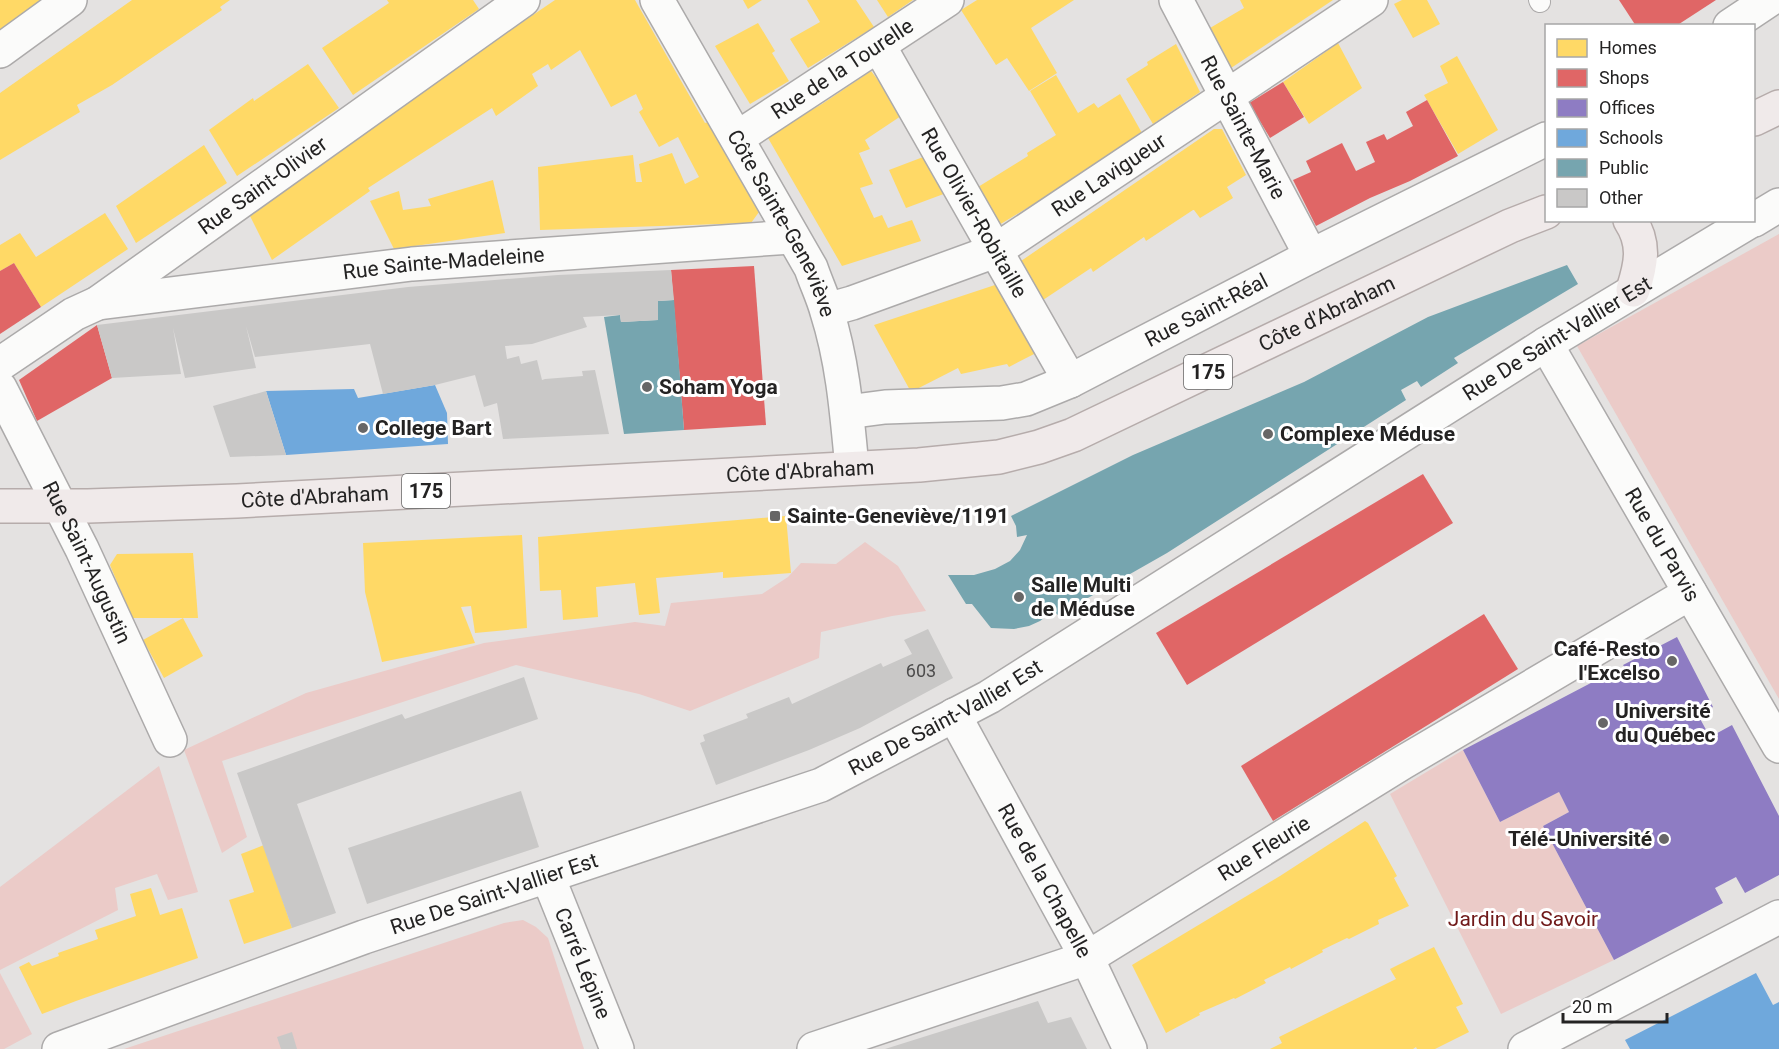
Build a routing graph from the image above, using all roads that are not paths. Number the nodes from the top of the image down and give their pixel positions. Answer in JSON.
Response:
{"nodes":[{"id":1,"x":70,"y":0,"type":"edge"},
{"id":2,"x":523,"y":0,"type":"edge"},
{"id":3,"x":657,"y":0,"type":"edge"},
{"id":4,"x":947,"y":0,"type":"edge"},
{"id":5,"x":1176,"y":0,"type":"edge"},
{"id":6,"x":1371,"y":0,"type":"edge"},
{"id":7,"x":1769,"y":0,"type":"edge"},
{"id":8,"x":1733,"y":24,"type":"edge"},
{"id":9,"x":879,"y":46,"type":"junction"},
{"id":10,"x":0,"y":51,"type":"edge"},
{"id":11,"x":1228,"y":96,"type":"junction"},
{"id":12,"x":1779,"y":107,"type":"edge"},
{"id":13,"x":1755,"y":119,"type":"edge"},
{"id":14,"x":737,"y":138,"type":"junction"},
{"id":15,"x":1545,"y":139,"type":"edge"},
{"id":16,"x":1779,"y":205,"type":"edge"},
{"id":17,"x":1545,"y":212,"type":"edge"},
{"id":18,"x":1755,"y":219,"type":"edge"},
{"id":19,"x":1631,"y":222,"type":"edge"},
{"id":20,"x":1750,"y":222,"type":"edge"},
{"id":21,"x":791,"y":237,"type":"junction"},
{"id":22,"x":995,"y":251,"type":"junction"},
{"id":23,"x":1311,"y":256,"type":"junction"},
{"id":24,"x":1633,"y":290,"type":"junction"},
{"id":25,"x":98,"y":303,"type":"junction"},
{"id":26,"x":827,"y":310,"type":"junction"},
{"id":27,"x":1546,"y":344,"type":"junction"},
{"id":28,"x":0,"y":364,"type":"edge"},
{"id":29,"x":1070,"y":381,"type":"junction"},
{"id":30,"x":0,"y":388,"type":"edge"},
{"id":31,"x":847,"y":412,"type":"junction"},
{"id":32,"x":852,"y":468,"type":"junction"},
{"id":33,"x":0,"y":506,"type":"edge"},
{"id":34,"x":60,"y":506,"type":"junction"},
{"id":35,"x":1690,"y":593,"type":"junction"},
{"id":36,"x":954,"y":714,"type":"junction"},
{"id":37,"x":170,"y":740,"type":"dead end"},
{"id":38,"x":1779,"y":746,"type":"edge"},
{"id":39,"x":548,"y":877,"type":"junction"},
{"id":40,"x":1779,"y":917,"type":"edge"},
{"id":41,"x":1087,"y":958,"type":"junction"},
{"id":42,"x":58,"y":1049,"type":"edge"},
{"id":43,"x":617,"y":1049,"type":"edge"},
{"id":44,"x":814,"y":1049,"type":"edge"},
{"id":45,"x":1130,"y":1049,"type":"edge"},
{"id":46,"x":1524,"y":1049,"type":"edge"}],
"edges":[{"from":1,"to":10,"type":"street"},
{"from":2,"to":25,"type":"street","name":"Rue Saint-Olivier"},
{"from":3,"to":14,"type":"street","name":"Côte Sainte-Geneviève"},
{"from":4,"to":9,"type":"street","name":"Rue de la Tourelle"},
{"from":5,"to":11,"type":"street","name":"Rue Sainte-Marie"},
{"from":6,"to":11,"type":"street","name":"Rue Lavigueur"},
{"from":7,"to":8,"type":"street"},
{"from":9,"to":14,"type":"street","name":"Rue de la Tourelle"},
{"from":9,"to":22,"type":"street","name":"Rue Olivier-Robitaille"},
{"from":11,"to":22,"type":"street","name":"Rue Lavigueur"},
{"from":11,"to":23,"type":"street","name":"Rue Sainte-Marie"},
{"from":12,"to":13,"type":"main road"},
{"from":14,"to":21,"type":"street","name":"Côte Sainte-Geneviève"},
{"from":15,"to":23,"type":"street","name":"Rue Saint-Réal"},
{"from":16,"to":18,"type":"street","name":"Rue De Saint-Vallier Est"},
{"from":17,"to":32,"type":"main road","name":"Côte d'Abraham","number":"175"},
{"from":19,"to":24,"type":"main road"},
{"from":20,"to":24,"type":"street","name":"Rue De Saint-Vallier Est"},
{"from":21,"to":25,"type":"street","name":"Rue Sainte-Madeleine"},
{"from":21,"to":26,"type":"street","name":"Côte Sainte-Geneviève"},
{"from":22,"to":26,"type":"street","name":"Rue Lavigueur"},
{"from":22,"to":29,"type":"street","name":"Rue Olivier-Robitaille"},
{"from":23,"to":29,"type":"street","name":"Rue Saint-Réal"},
{"from":24,"to":27,"type":"street","name":"Rue De Saint-Vallier Est"},
{"from":25,"to":28,"type":"street","name":"Rue Saint-Olivier"},
{"from":26,"to":31,"type":"street","name":"Côte Sainte-Geneviève"},
{"from":27,"to":35,"type":"street","name":"Rue du Parvis"},
{"from":27,"to":36,"type":"street","name":"Rue De Saint-Vallier Est"},
{"from":29,"to":31,"type":"street","name":"Rue Saint-Réal"},
{"from":30,"to":34,"type":"street","name":"Rue Saint-Augustin"},
{"from":31,"to":32,"type":"street","name":"Côte Sainte-Geneviève"},
{"from":32,"to":34,"type":"main road","name":"Côte d'Abraham","number":"175"},
{"from":33,"to":34,"type":"main road","name":"Côte d'Abraham","number":"175"},
{"from":34,"to":37,"type":"street","name":"Rue Saint-Augustin"},
{"from":35,"to":38,"type":"street","name":"Rue du Parvis"},
{"from":35,"to":41,"type":"street","name":"Rue Fleurie"},
{"from":36,"to":39,"type":"street","name":"Rue De Saint-Vallier Est"},
{"from":36,"to":41,"type":"street","name":"Rue de la Chapelle"},
{"from":39,"to":42,"type":"street","name":"Rue De Saint-Vallier Est"},
{"from":39,"to":43,"type":"street","name":"Carré Lépine"},
{"from":40,"to":46,"type":"street"},
{"from":41,"to":44,"type":"street","name":"Rue Fleurie"},
{"from":41,"to":45,"type":"street","name":"Rue de la Chapelle"}]}
